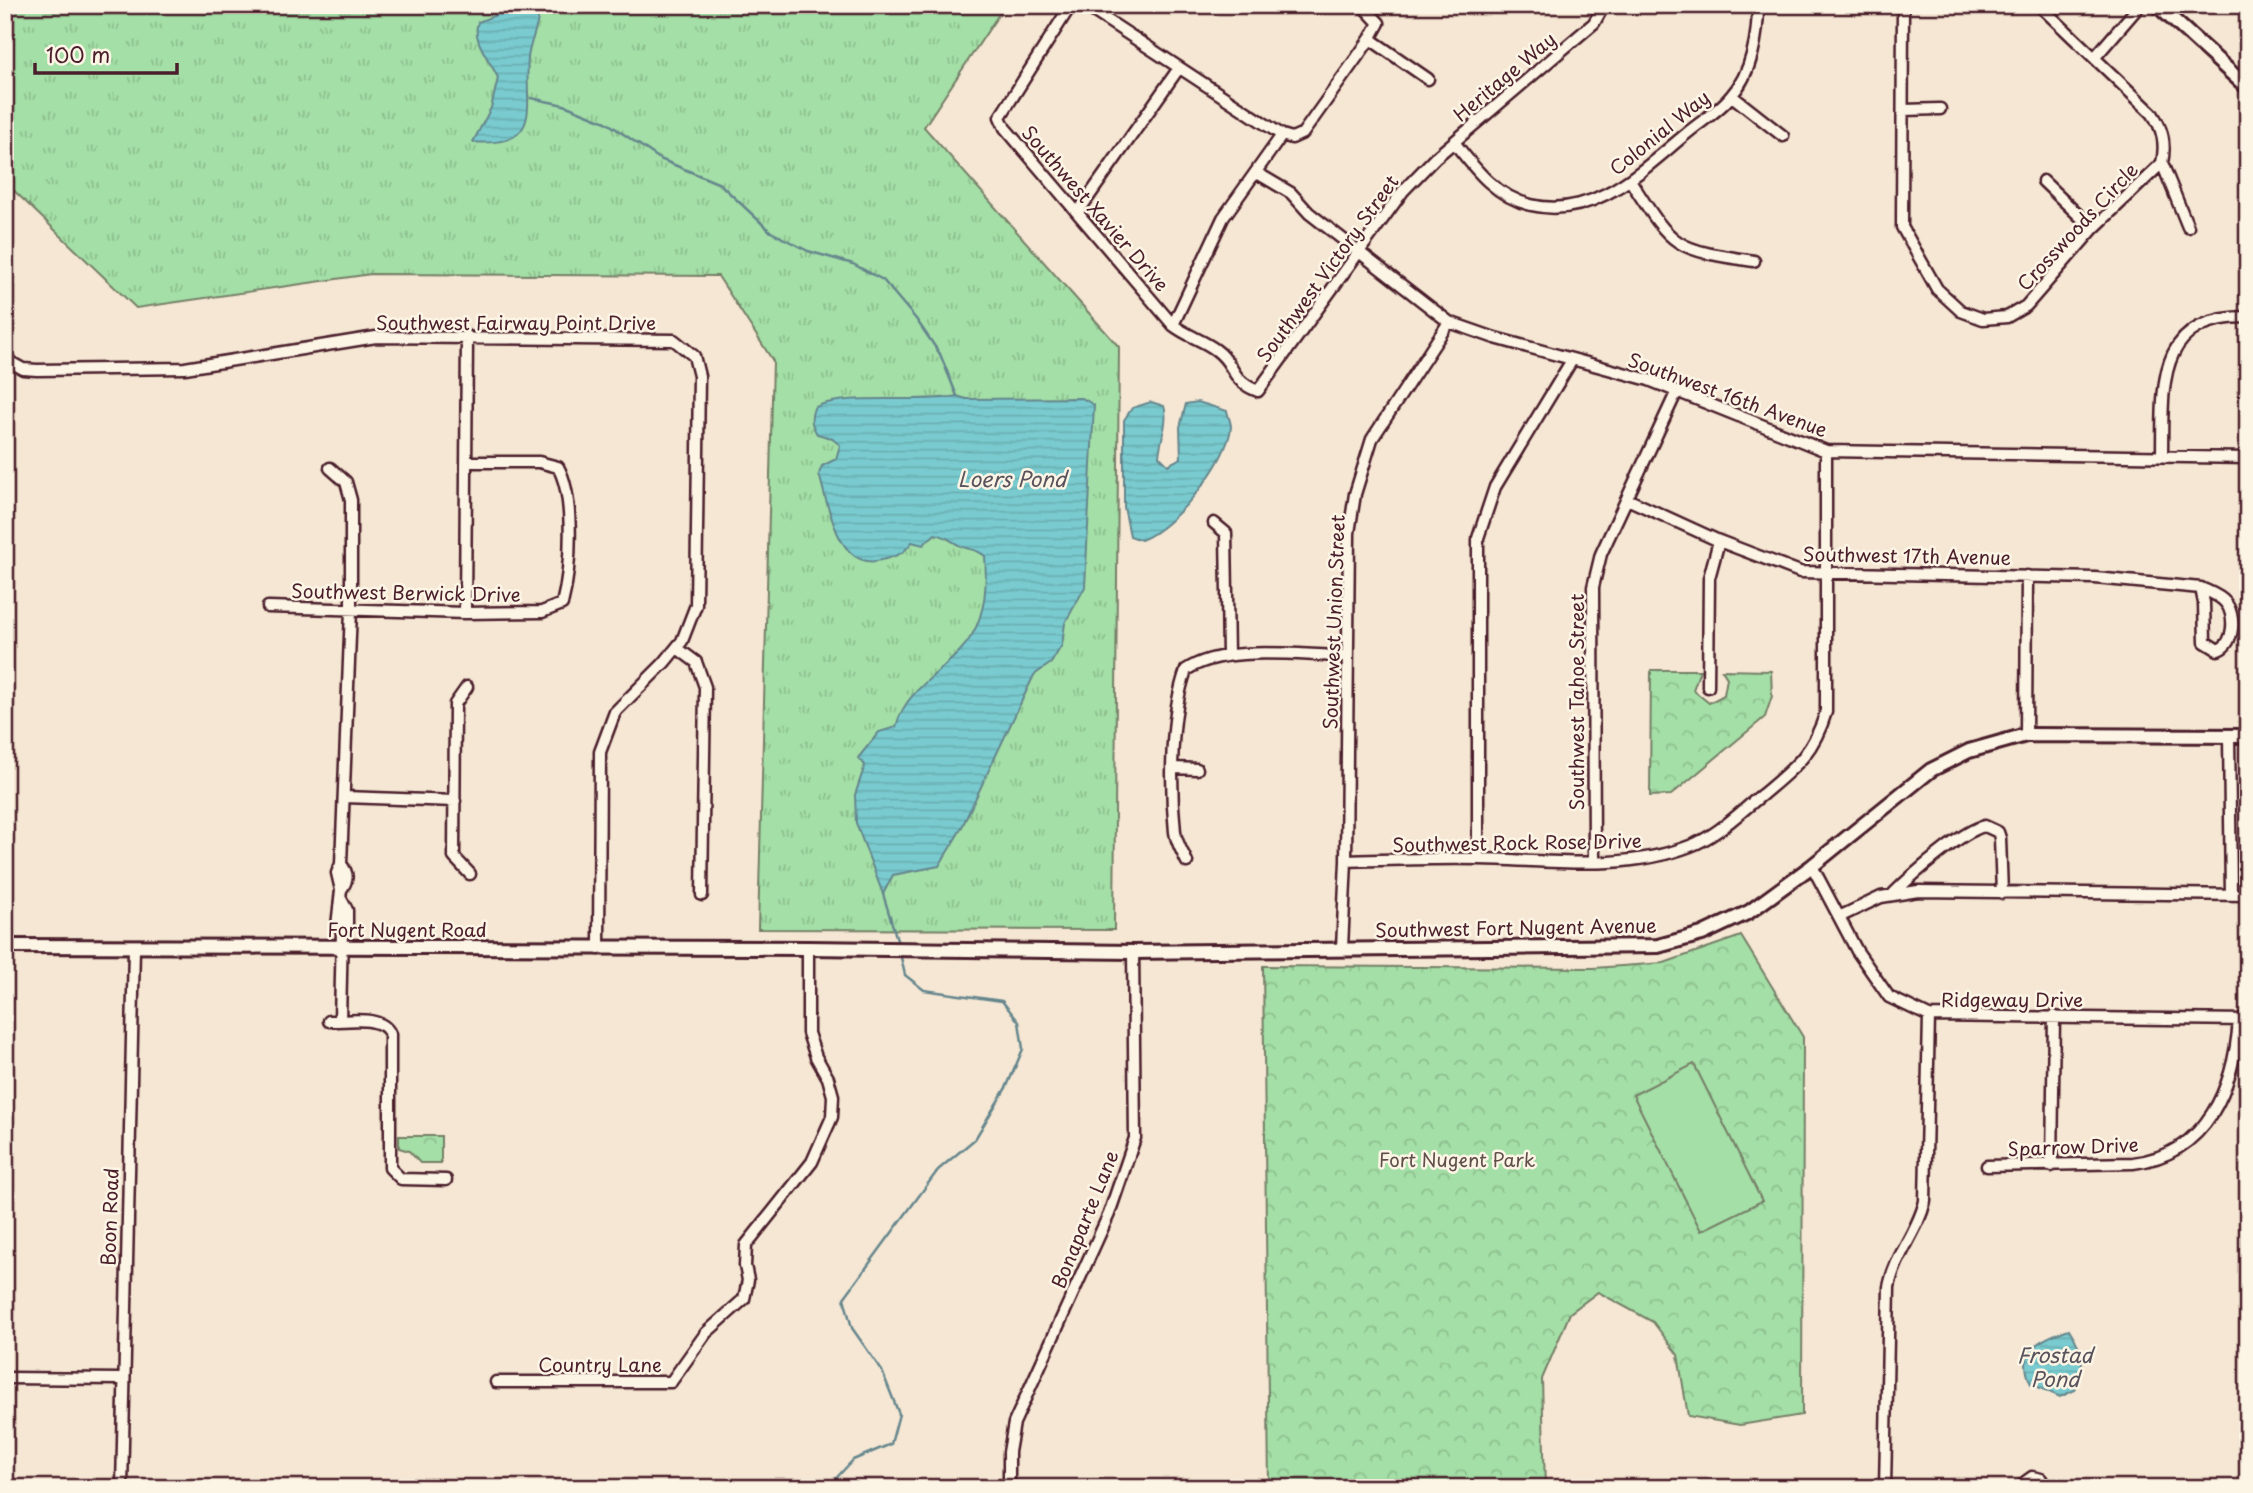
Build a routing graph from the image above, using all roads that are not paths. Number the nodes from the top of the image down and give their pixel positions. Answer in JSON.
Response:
{"nodes":[{"id":1,"x":1071,"y":5,"type":"edge"},
{"id":2,"x":1084,"y":5,"type":"edge"},
{"id":3,"x":1362,"y":5,"type":"edge"},
{"id":4,"x":1604,"y":5,"type":"edge"},
{"id":5,"x":1758,"y":5,"type":"edge"},
{"id":6,"x":1903,"y":5,"type":"edge"},
{"id":7,"x":2039,"y":5,"type":"edge"},
{"id":8,"x":2140,"y":5,"type":"edge"},
{"id":9,"x":2157,"y":5,"type":"edge"},
{"id":10,"x":1370,"y":39,"type":"junction"},
{"id":11,"x":2096,"y":57,"type":"junction"},
{"id":12,"x":1180,"y":68,"type":"junction"},
{"id":13,"x":1428,"y":79,"type":"dead end"},
{"id":14,"x":2248,"y":88,"type":"edge"},
{"id":15,"x":1732,"y":96,"type":"junction"},
{"id":16,"x":1940,"y":109,"type":"dead end"},
{"id":17,"x":1903,"y":110,"type":"junction"},
{"id":18,"x":1282,"y":135,"type":"junction"},
{"id":19,"x":1783,"y":136,"type":"dead end"},
{"id":20,"x":1454,"y":142,"type":"junction"},
{"id":21,"x":2162,"y":163,"type":"junction"},
{"id":22,"x":1257,"y":173,"type":"junction"},
{"id":23,"x":1630,"y":180,"type":"junction"},
{"id":24,"x":2043,"y":181,"type":"dead end"},
{"id":25,"x":1078,"y":212,"type":"junction"},
{"id":26,"x":2188,"y":227,"type":"dead end"},
{"id":27,"x":2093,"y":229,"type":"junction"},
{"id":28,"x":1359,"y":251,"type":"junction"},
{"id":29,"x":1754,"y":261,"type":"dead end"},
{"id":30,"x":2248,"y":317,"type":"edge"},
{"id":31,"x":1449,"y":322,"type":"junction"},
{"id":32,"x":1173,"y":325,"type":"junction"},
{"id":33,"x":467,"y":336,"type":"junction"},
{"id":34,"x":5,"y":359,"type":"edge"},
{"id":35,"x":1572,"y":360,"type":"junction"},
{"id":36,"x":1677,"y":391,"type":"junction"},
{"id":37,"x":1826,"y":451,"type":"junction"},
{"id":38,"x":2162,"y":456,"type":"junction"},
{"id":39,"x":2248,"y":458,"type":"edge"},
{"id":40,"x":466,"y":463,"type":"junction"},
{"id":41,"x":330,"y":468,"type":"dead end"},
{"id":42,"x":1627,"y":499,"type":"junction"},
{"id":43,"x":1214,"y":523,"type":"dead end"},
{"id":44,"x":1719,"y":541,"type":"junction"},
{"id":45,"x":1824,"y":572,"type":"junction"},
{"id":46,"x":2027,"y":576,"type":"junction"},
{"id":47,"x":2201,"y":588,"type":"junction"},
{"id":48,"x":268,"y":607,"type":"dead end"},
{"id":49,"x":351,"y":610,"type":"junction"},
{"id":50,"x":465,"y":613,"type":"junction"},
{"id":51,"x":677,"y":648,"type":"junction"},
{"id":52,"x":1228,"y":655,"type":"junction"},
{"id":53,"x":1346,"y":656,"type":"junction"},
{"id":54,"x":467,"y":687,"type":"dead end"},
{"id":55,"x":1708,"y":687,"type":"dead end"},
{"id":56,"x":2026,"y":735,"type":"junction"},
{"id":57,"x":2229,"y":736,"type":"junction"},
{"id":58,"x":2248,"y":736,"type":"edge"},
{"id":59,"x":1174,"y":768,"type":"junction"},
{"id":60,"x":1197,"y":769,"type":"dead end"},
{"id":61,"x":345,"y":797,"type":"junction"},
{"id":62,"x":455,"y":801,"type":"junction"},
{"id":63,"x":1478,"y":859,"type":"junction"},
{"id":64,"x":1346,"y":861,"type":"junction"},
{"id":65,"x":1187,"y":862,"type":"dead end"},
{"id":66,"x":1594,"y":862,"type":"junction"},
{"id":67,"x":1812,"y":866,"type":"junction"},
{"id":68,"x":471,"y":874,"type":"dead end"},
{"id":69,"x":1894,"y":893,"type":"junction"},
{"id":70,"x":2002,"y":893,"type":"junction"},
{"id":71,"x":702,"y":895,"type":"dead end"},
{"id":72,"x":2231,"y":895,"type":"junction"},
{"id":73,"x":2248,"y":895,"type":"edge"},
{"id":74,"x":1839,"y":917,"type":"junction"},
{"id":75,"x":5,"y":947,"type":"edge"},
{"id":76,"x":340,"y":947,"type":"junction"},
{"id":77,"x":134,"y":948,"type":"junction"},
{"id":78,"x":808,"y":948,"type":"junction"},
{"id":79,"x":1342,"y":948,"type":"junction"},
{"id":80,"x":599,"y":949,"type":"junction"},
{"id":81,"x":1133,"y":952,"type":"junction"},
{"id":82,"x":1929,"y":1016,"type":"junction"},
{"id":83,"x":2054,"y":1016,"type":"junction"},
{"id":84,"x":2244,"y":1020,"type":"edge"},
{"id":85,"x":1987,"y":1166,"type":"dead end"},
{"id":86,"x":2052,"y":1166,"type":"junction"},
{"id":87,"x":446,"y":1180,"type":"dead end"},
{"id":88,"x":5,"y":1378,"type":"edge"},
{"id":89,"x":122,"y":1379,"type":"junction"},
{"id":90,"x":496,"y":1382,"type":"dead end"},
{"id":91,"x":122,"y":1488,"type":"edge"},
{"id":92,"x":1009,"y":1488,"type":"edge"},
{"id":93,"x":1885,"y":1488,"type":"edge"},
{"id":94,"x":2023,"y":1488,"type":"edge"},
{"id":95,"x":2046,"y":1488,"type":"edge"}],
"edges":[{"from":1,"to":25,"type":"street","name":"Southwest Xavier Drive"},
{"from":2,"to":12,"type":"street"},
{"from":3,"to":10,"type":"street"},
{"from":4,"to":20,"type":"street","name":"Heritage Way"},
{"from":5,"to":15,"type":"street","name":"Colonial Way"},
{"from":6,"to":17,"type":"street","name":"Crosswoods Circle"},
{"from":7,"to":11,"type":"street","name":"Crosswoods Circle"},
{"from":8,"to":11,"type":"street"},
{"from":9,"to":14,"type":"street"},
{"from":10,"to":13,"type":"street"},
{"from":10,"to":18,"type":"street"},
{"from":11,"to":21,"type":"street","name":"Crosswoods Circle"},
{"from":12,"to":18,"type":"street"},
{"from":12,"to":25,"type":"street"},
{"from":15,"to":19,"type":"street"},
{"from":15,"to":23,"type":"street","name":"Colonial Way"},
{"from":16,"to":17,"type":"street"},
{"from":17,"to":27,"type":"street","name":"Crosswoods Circle"},
{"from":18,"to":22,"type":"street"},
{"from":20,"to":23,"type":"street","name":"Colonial Way"},
{"from":20,"to":28,"type":"street","name":"Southwest Victory Street"},
{"from":21,"to":26,"type":"street"},
{"from":21,"to":27,"type":"street","name":"Crosswoods Circle"},
{"from":22,"to":28,"type":"street","name":"Southwest 16th Avenue"},
{"from":22,"to":32,"type":"street"},
{"from":23,"to":29,"type":"street"},
{"from":24,"to":27,"type":"street"},
{"from":25,"to":32,"type":"street","name":"Southwest Xavier Drive"},
{"from":28,"to":31,"type":"street","name":"Southwest 16th Avenue"},
{"from":28,"to":32,"type":"street","name":"Southwest Victory Street"},
{"from":30,"to":38,"type":"street"},
{"from":31,"to":35,"type":"street","name":"Southwest 16th Avenue"},
{"from":31,"to":53,"type":"street","name":"Southwest Union Street"},
{"from":33,"to":34,"type":"street","name":"Southwest Fairway Point Drive"},
{"from":33,"to":40,"type":"street"},
{"from":33,"to":51,"type":"street","name":"Southwest Fairway Point Drive"},
{"from":35,"to":36,"type":"street","name":"Southwest 16th Avenue"},
{"from":35,"to":63,"type":"street"},
{"from":36,"to":37,"type":"street","name":"Southwest 16th Avenue"},
{"from":36,"to":42,"type":"street","name":"Southwest Tahoe Street"},
{"from":37,"to":38,"type":"street","name":"Southwest 16th Avenue"},
{"from":37,"to":45,"type":"street","name":"Southwest Rock Rose Drive"},
{"from":38,"to":39,"type":"street","name":"Southwest 16th Avenue"},
{"from":40,"to":50,"type":"street"},
{"from":40,"to":50,"type":"street","name":"Southwest Berwick Drive"},
{"from":41,"to":49,"type":"street"},
{"from":42,"to":44,"type":"street","name":"Southwest 17th Avenue"},
{"from":42,"to":66,"type":"street","name":"Southwest Tahoe Street"},
{"from":43,"to":52,"type":"street"},
{"from":44,"to":45,"type":"street","name":"Southwest 17th Avenue"},
{"from":44,"to":55,"type":"street"},
{"from":45,"to":46,"type":"street","name":"Southwest 17th Avenue"},
{"from":45,"to":66,"type":"street","name":"Southwest Rock Rose Drive"},
{"from":46,"to":47,"type":"street","name":"Southwest 17th Avenue"},
{"from":46,"to":56,"type":"street"},
{"from":47,"to":47,"type":"street"},
{"from":48,"to":49,"type":"street","name":"Southwest Berwick Drive"},
{"from":49,"to":50,"type":"street","name":"Southwest Berwick Drive"},
{"from":49,"to":61,"type":"street"},
{"from":51,"to":71,"type":"street"},
{"from":51,"to":80,"type":"street","name":"Southwest Fairway Point Drive"},
{"from":52,"to":53,"type":"street"},
{"from":52,"to":59,"type":"street"},
{"from":53,"to":64,"type":"street","name":"Southwest Union Street"},
{"from":54,"to":62,"type":"street"},
{"from":56,"to":57,"type":"street","name":"Southwest Fort Nugent Avenue"},
{"from":56,"to":67,"type":"street","name":"Southwest Fort Nugent Avenue"},
{"from":57,"to":58,"type":"street","name":"Southwest Fort Nugent Avenue"},
{"from":57,"to":72,"type":"street"},
{"from":59,"to":60,"type":"street"},
{"from":59,"to":65,"type":"street"},
{"from":61,"to":62,"type":"street"},
{"from":61,"to":76,"type":"street"},
{"from":62,"to":68,"type":"street"},
{"from":63,"to":64,"type":"street","name":"Southwest Rock Rose Drive"},
{"from":63,"to":66,"type":"street","name":"Southwest Rock Rose Drive"},
{"from":64,"to":79,"type":"street","name":"Southwest Union Street"},
{"from":67,"to":74,"type":"street","name":"Ridgeway Drive"},
{"from":67,"to":79,"type":"street","name":"Southwest Fort Nugent Avenue"},
{"from":69,"to":70,"type":"street"},
{"from":69,"to":70,"type":"street"},
{"from":69,"to":74,"type":"street"},
{"from":70,"to":72,"type":"street"},
{"from":72,"to":73,"type":"street"},
{"from":74,"to":82,"type":"street","name":"Ridgeway Drive"},
{"from":75,"to":77,"type":"street","name":"Fort Nugent Road"},
{"from":76,"to":77,"type":"street","name":"Fort Nugent Road"},
{"from":76,"to":80,"type":"street","name":"Fort Nugent Road"},
{"from":76,"to":87,"type":"street"},
{"from":77,"to":89,"type":"street","name":"Boon Road"},
{"from":78,"to":80,"type":"street","name":"Fort Nugent Road"},
{"from":78,"to":81,"type":"street","name":"Southwest Fort Nugent Avenue"},
{"from":78,"to":90,"type":"street","name":"Country Lane"},
{"from":79,"to":81,"type":"street","name":"Southwest Fort Nugent Avenue"},
{"from":81,"to":92,"type":"street","name":"Bonaparte Lane"},
{"from":82,"to":83,"type":"street","name":"Ridgeway Drive"},
{"from":82,"to":93,"type":"street"},
{"from":83,"to":84,"type":"street","name":"Ridgeway Drive"},
{"from":83,"to":86,"type":"street"},
{"from":84,"to":86,"type":"street","name":"Sparrow Drive"},
{"from":85,"to":86,"type":"street","name":"Sparrow Drive"},
{"from":88,"to":89,"type":"street"},
{"from":89,"to":91,"type":"street","name":"Boon Road"},
{"from":94,"to":95,"type":"street"}]}
